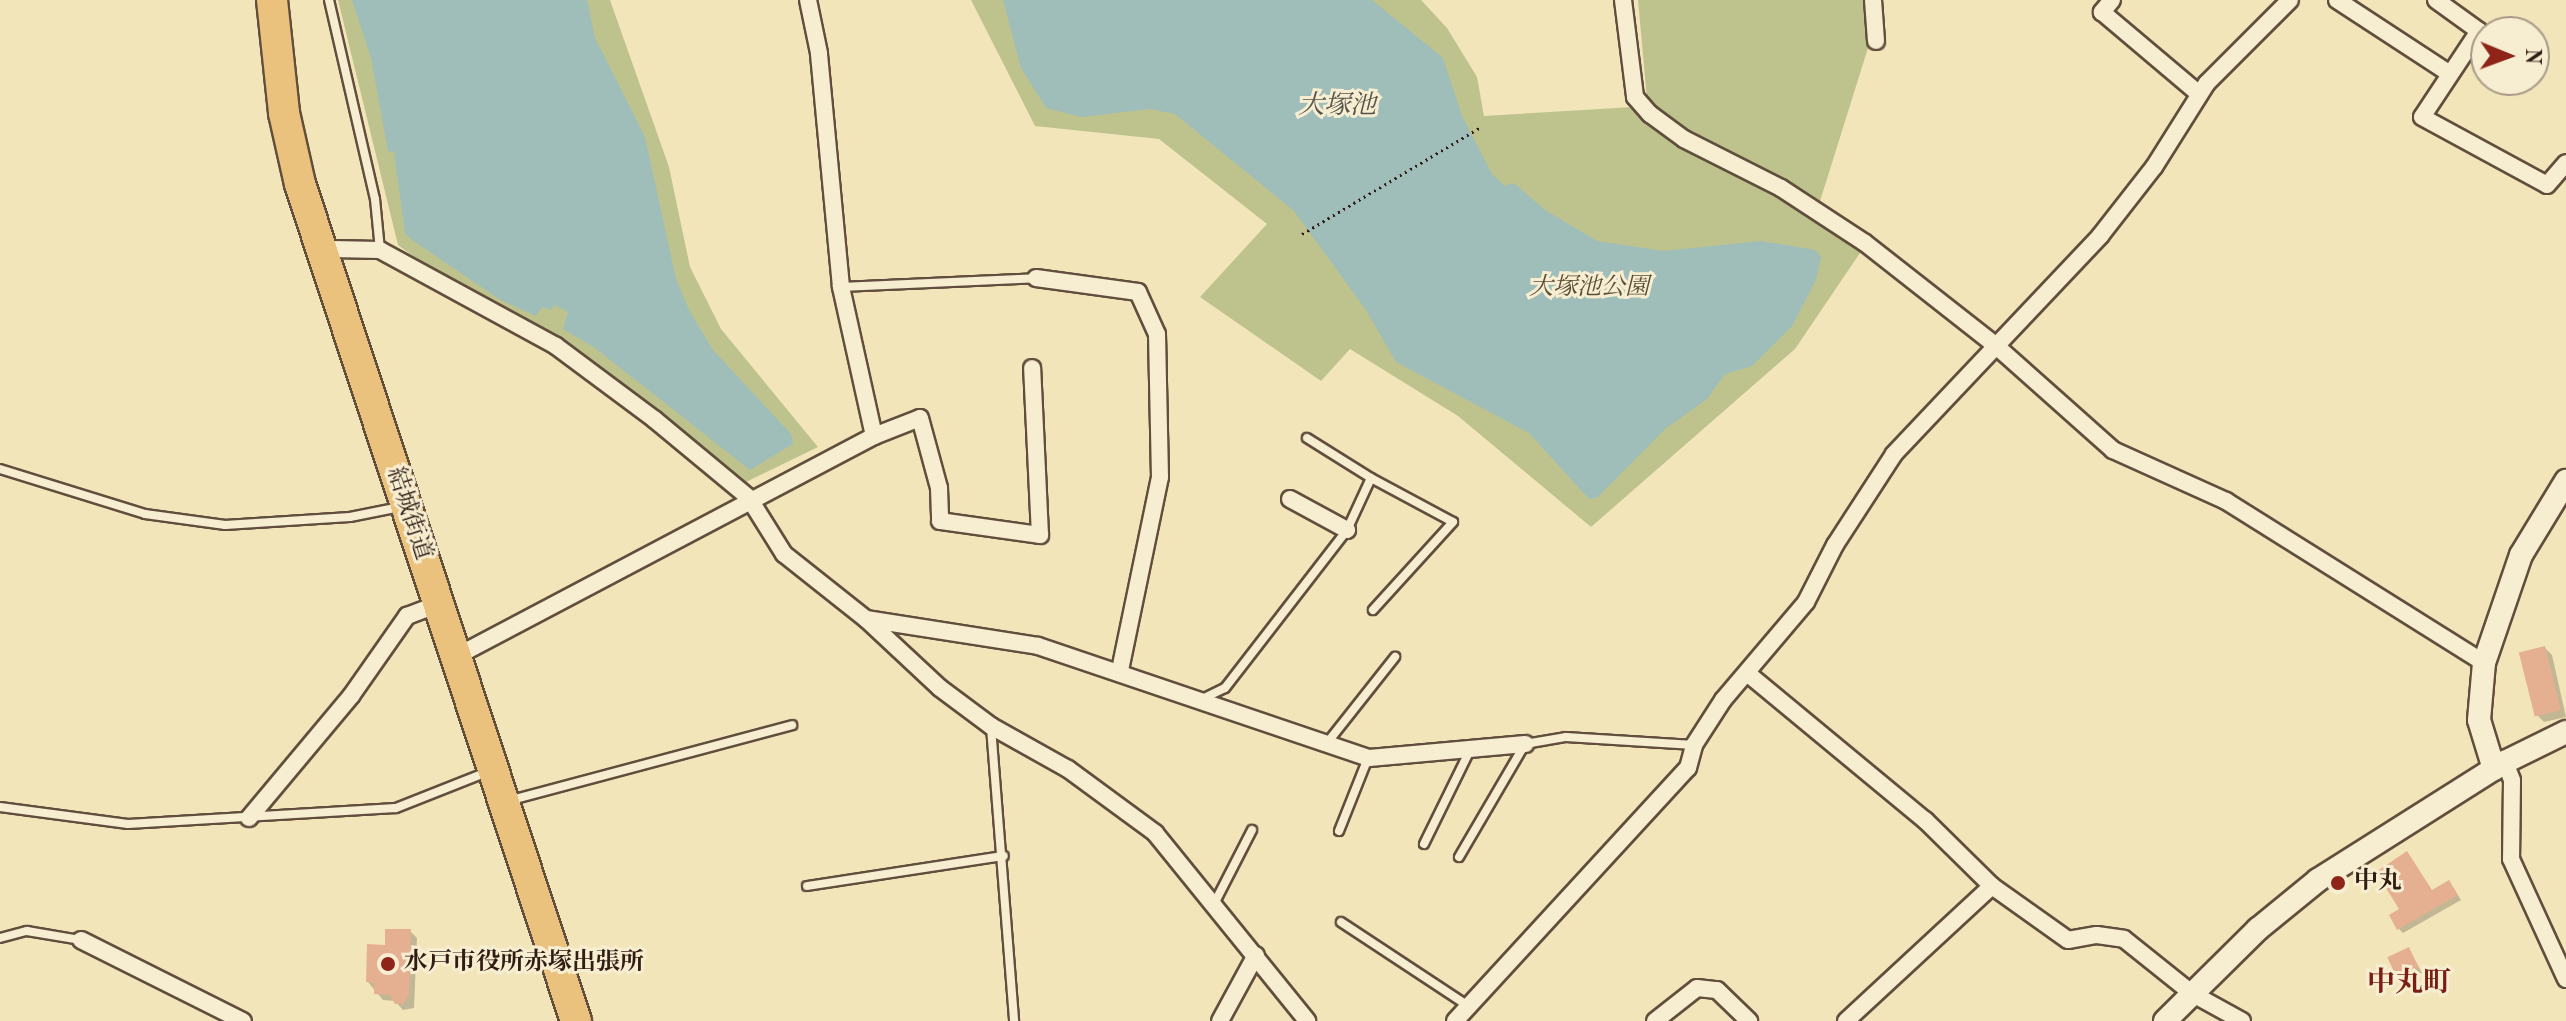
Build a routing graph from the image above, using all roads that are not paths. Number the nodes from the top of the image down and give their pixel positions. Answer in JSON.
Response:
{"nodes":[{"id":1,"x":272,"y":0,"type":"edge"},
{"id":2,"x":329,"y":0,"type":"edge"},
{"id":3,"x":808,"y":0,"type":"edge"},
{"id":4,"x":1623,"y":0,"type":"edge"},
{"id":5,"x":1873,"y":0,"type":"edge"},
{"id":6,"x":2112,"y":0,"type":"edge"},
{"id":7,"x":2290,"y":0,"type":"edge"},
{"id":8,"x":2337,"y":0,"type":"edge"},
{"id":9,"x":2436,"y":0,"type":"edge"},
{"id":10,"x":1876,"y":41,"type":"dead end"},
{"id":11,"x":2450,"y":74,"type":"junction"},
{"id":12,"x":2199,"y":94,"type":"junction"},
{"id":13,"x":2566,"y":163,"type":"edge"},
{"id":14,"x":380,"y":250,"type":"junction"},
{"id":15,"x":323,"y":260,"type":"junction"},
{"id":16,"x":1036,"y":278,"type":"joint"},
{"id":17,"x":841,"y":287,"type":"junction"},
{"id":18,"x":1994,"y":344,"type":"junction"},
{"id":19,"x":1032,"y":368,"type":"dead end"},
{"id":20,"x":874,"y":436,"type":"junction"},
{"id":21,"x":1307,"y":438,"type":"dead end"},
{"id":22,"x":0,"y":469,"type":"edge"},
{"id":23,"x":1371,"y":478,"type":"junction"},
{"id":24,"x":2566,"y":481,"type":"edge"},
{"id":25,"x":749,"y":498,"type":"junction"},
{"id":26,"x":1290,"y":499,"type":"dead end"},
{"id":27,"x":405,"y":506,"type":"junction"},
{"id":28,"x":1347,"y":530,"type":"junction"},
{"id":29,"x":438,"y":604,"type":"junction"},
{"id":30,"x":1373,"y":610,"type":"dead end"},
{"id":31,"x":866,"y":619,"type":"junction"},
{"id":32,"x":455,"y":657,"type":"junction"},
{"id":33,"x":1395,"y":657,"type":"dead end"},
{"id":34,"x":2484,"y":663,"type":"junction"},
{"id":35,"x":1120,"y":671,"type":"junction"},
{"id":36,"x":1747,"y":673,"type":"junction"},
{"id":37,"x":1202,"y":699,"type":"junction"},
{"id":38,"x":792,"y":725,"type":"dead end"},
{"id":39,"x":991,"y":726,"type":"junction"},
{"id":40,"x":2566,"y":732,"type":"edge"},
{"id":41,"x":1327,"y":743,"type":"junction"},
{"id":42,"x":1525,"y":744,"type":"junction"},
{"id":43,"x":1694,"y":745,"type":"junction"},
{"id":44,"x":1471,"y":749,"type":"junction"},
{"id":45,"x":1369,"y":758,"type":"junction"},
{"id":46,"x":2500,"y":765,"type":"junction"},
{"id":47,"x":491,"y":770,"type":"junction"},
{"id":48,"x":502,"y":802,"type":"junction"},
{"id":49,"x":0,"y":807,"type":"edge"},
{"id":50,"x":249,"y":818,"type":"junction"},
{"id":51,"x":1252,"y":830,"type":"dead end"},
{"id":52,"x":1339,"y":831,"type":"dead end"},
{"id":53,"x":1424,"y":844,"type":"dead end"},
{"id":54,"x":1004,"y":856,"type":"junction"},
{"id":55,"x":1459,"y":857,"type":"dead end"},
{"id":56,"x":807,"y":886,"type":"dead end"},
{"id":57,"x":1992,"y":886,"type":"junction"},
{"id":58,"x":1215,"y":902,"type":"junction"},
{"id":59,"x":1341,"y":922,"type":"dead end"},
{"id":60,"x":0,"y":938,"type":"edge"},
{"id":61,"x":81,"y":940,"type":"joint"},
{"id":62,"x":1256,"y":955,"type":"junction"},
{"id":63,"x":2566,"y":979,"type":"edge"},
{"id":64,"x":2193,"y":994,"type":"junction"},
{"id":65,"x":1467,"y":1005,"type":"junction"},
{"id":66,"x":243,"y":1021,"type":"edge"},
{"id":67,"x":576,"y":1021,"type":"edge"},
{"id":68,"x":1014,"y":1021,"type":"edge"},
{"id":69,"x":1220,"y":1021,"type":"edge"},
{"id":70,"x":1307,"y":1021,"type":"edge"},
{"id":71,"x":1455,"y":1021,"type":"edge"},
{"id":72,"x":1655,"y":1021,"type":"edge"},
{"id":73,"x":1749,"y":1021,"type":"edge"},
{"id":74,"x":1846,"y":1021,"type":"edge"},
{"id":75,"x":2165,"y":1021,"type":"edge"},
{"id":76,"x":2242,"y":1021,"type":"edge"}],
"edges":[{"from":1,"to":15,"type":"highway","name":"結城街道"},
{"from":2,"to":14,"type":"lane"},
{"from":3,"to":17,"type":"street"},
{"from":4,"to":18,"type":"street"},
{"from":5,"to":10,"type":"street"},
{"from":6,"to":12,"type":"street"},
{"from":7,"to":12,"type":"street"},
{"from":8,"to":11,"type":"street"},
{"from":9,"to":11,"type":"street"},
{"from":11,"to":13,"type":"street"},
{"from":12,"to":18,"type":"street"},
{"from":14,"to":15,"type":"street"},
{"from":14,"to":25,"type":"street"},
{"from":15,"to":27,"type":"highway","name":"結城街道"},
{"from":16,"to":17,"type":"lane"},
{"from":16,"to":35,"type":"street"},
{"from":17,"to":20,"type":"street"},
{"from":18,"to":34,"type":"street"},
{"from":18,"to":36,"type":"street"},
{"from":19,"to":20,"type":"street"},
{"from":20,"to":25,"type":"street"},
{"from":21,"to":23,"type":"lane"},
{"from":22,"to":27,"type":"lane"},
{"from":23,"to":28,"type":"lane"},
{"from":23,"to":30,"type":"lane"},
{"from":24,"to":34,"type":"street"},
{"from":25,"to":31,"type":"street"},
{"from":25,"to":32,"type":"street"},
{"from":26,"to":28,"type":"street"},
{"from":27,"to":29,"type":"highway","name":"結城街道"},
{"from":28,"to":37,"type":"lane"},
{"from":29,"to":32,"type":"highway","name":"結城街道"},
{"from":29,"to":50,"type":"street"},
{"from":31,"to":35,"type":"street"},
{"from":31,"to":39,"type":"street"},
{"from":32,"to":47,"type":"highway","name":"結城街道"},
{"from":33,"to":41,"type":"lane"},
{"from":34,"to":46,"type":"street"},
{"from":35,"to":37,"type":"street"},
{"from":36,"to":43,"type":"street"},
{"from":36,"to":57,"type":"street"},
{"from":37,"to":41,"type":"street"},
{"from":38,"to":48,"type":"lane"},
{"from":39,"to":54,"type":"lane"},
{"from":39,"to":58,"type":"street"},
{"from":40,"to":46,"type":"street"},
{"from":41,"to":45,"type":"street"},
{"from":42,"to":43,"type":"lane"},
{"from":42,"to":44,"type":"street"},
{"from":42,"to":55,"type":"lane"},
{"from":43,"to":65,"type":"street"},
{"from":44,"to":45,"type":"street"},
{"from":44,"to":53,"type":"lane"},
{"from":45,"to":52,"type":"lane"},
{"from":46,"to":63,"type":"street"},
{"from":46,"to":64,"type":"street"},
{"from":47,"to":48,"type":"highway","name":"結城街道"},
{"from":47,"to":50,"type":"lane"},
{"from":48,"to":67,"type":"highway","name":"結城街道"},
{"from":49,"to":50,"type":"lane"},
{"from":51,"to":58,"type":"lane"},
{"from":54,"to":56,"type":"lane"},
{"from":54,"to":68,"type":"lane"},
{"from":57,"to":64,"type":"street"},
{"from":57,"to":74,"type":"street"},
{"from":58,"to":62,"type":"street"},
{"from":59,"to":65,"type":"lane"},
{"from":60,"to":61,"type":"lane"},
{"from":61,"to":66,"type":"street"},
{"from":62,"to":69,"type":"street"},
{"from":62,"to":70,"type":"street"},
{"from":64,"to":75,"type":"street"},
{"from":64,"to":76,"type":"street"},
{"from":65,"to":71,"type":"street"},
{"from":72,"to":73,"type":"street"}]}
